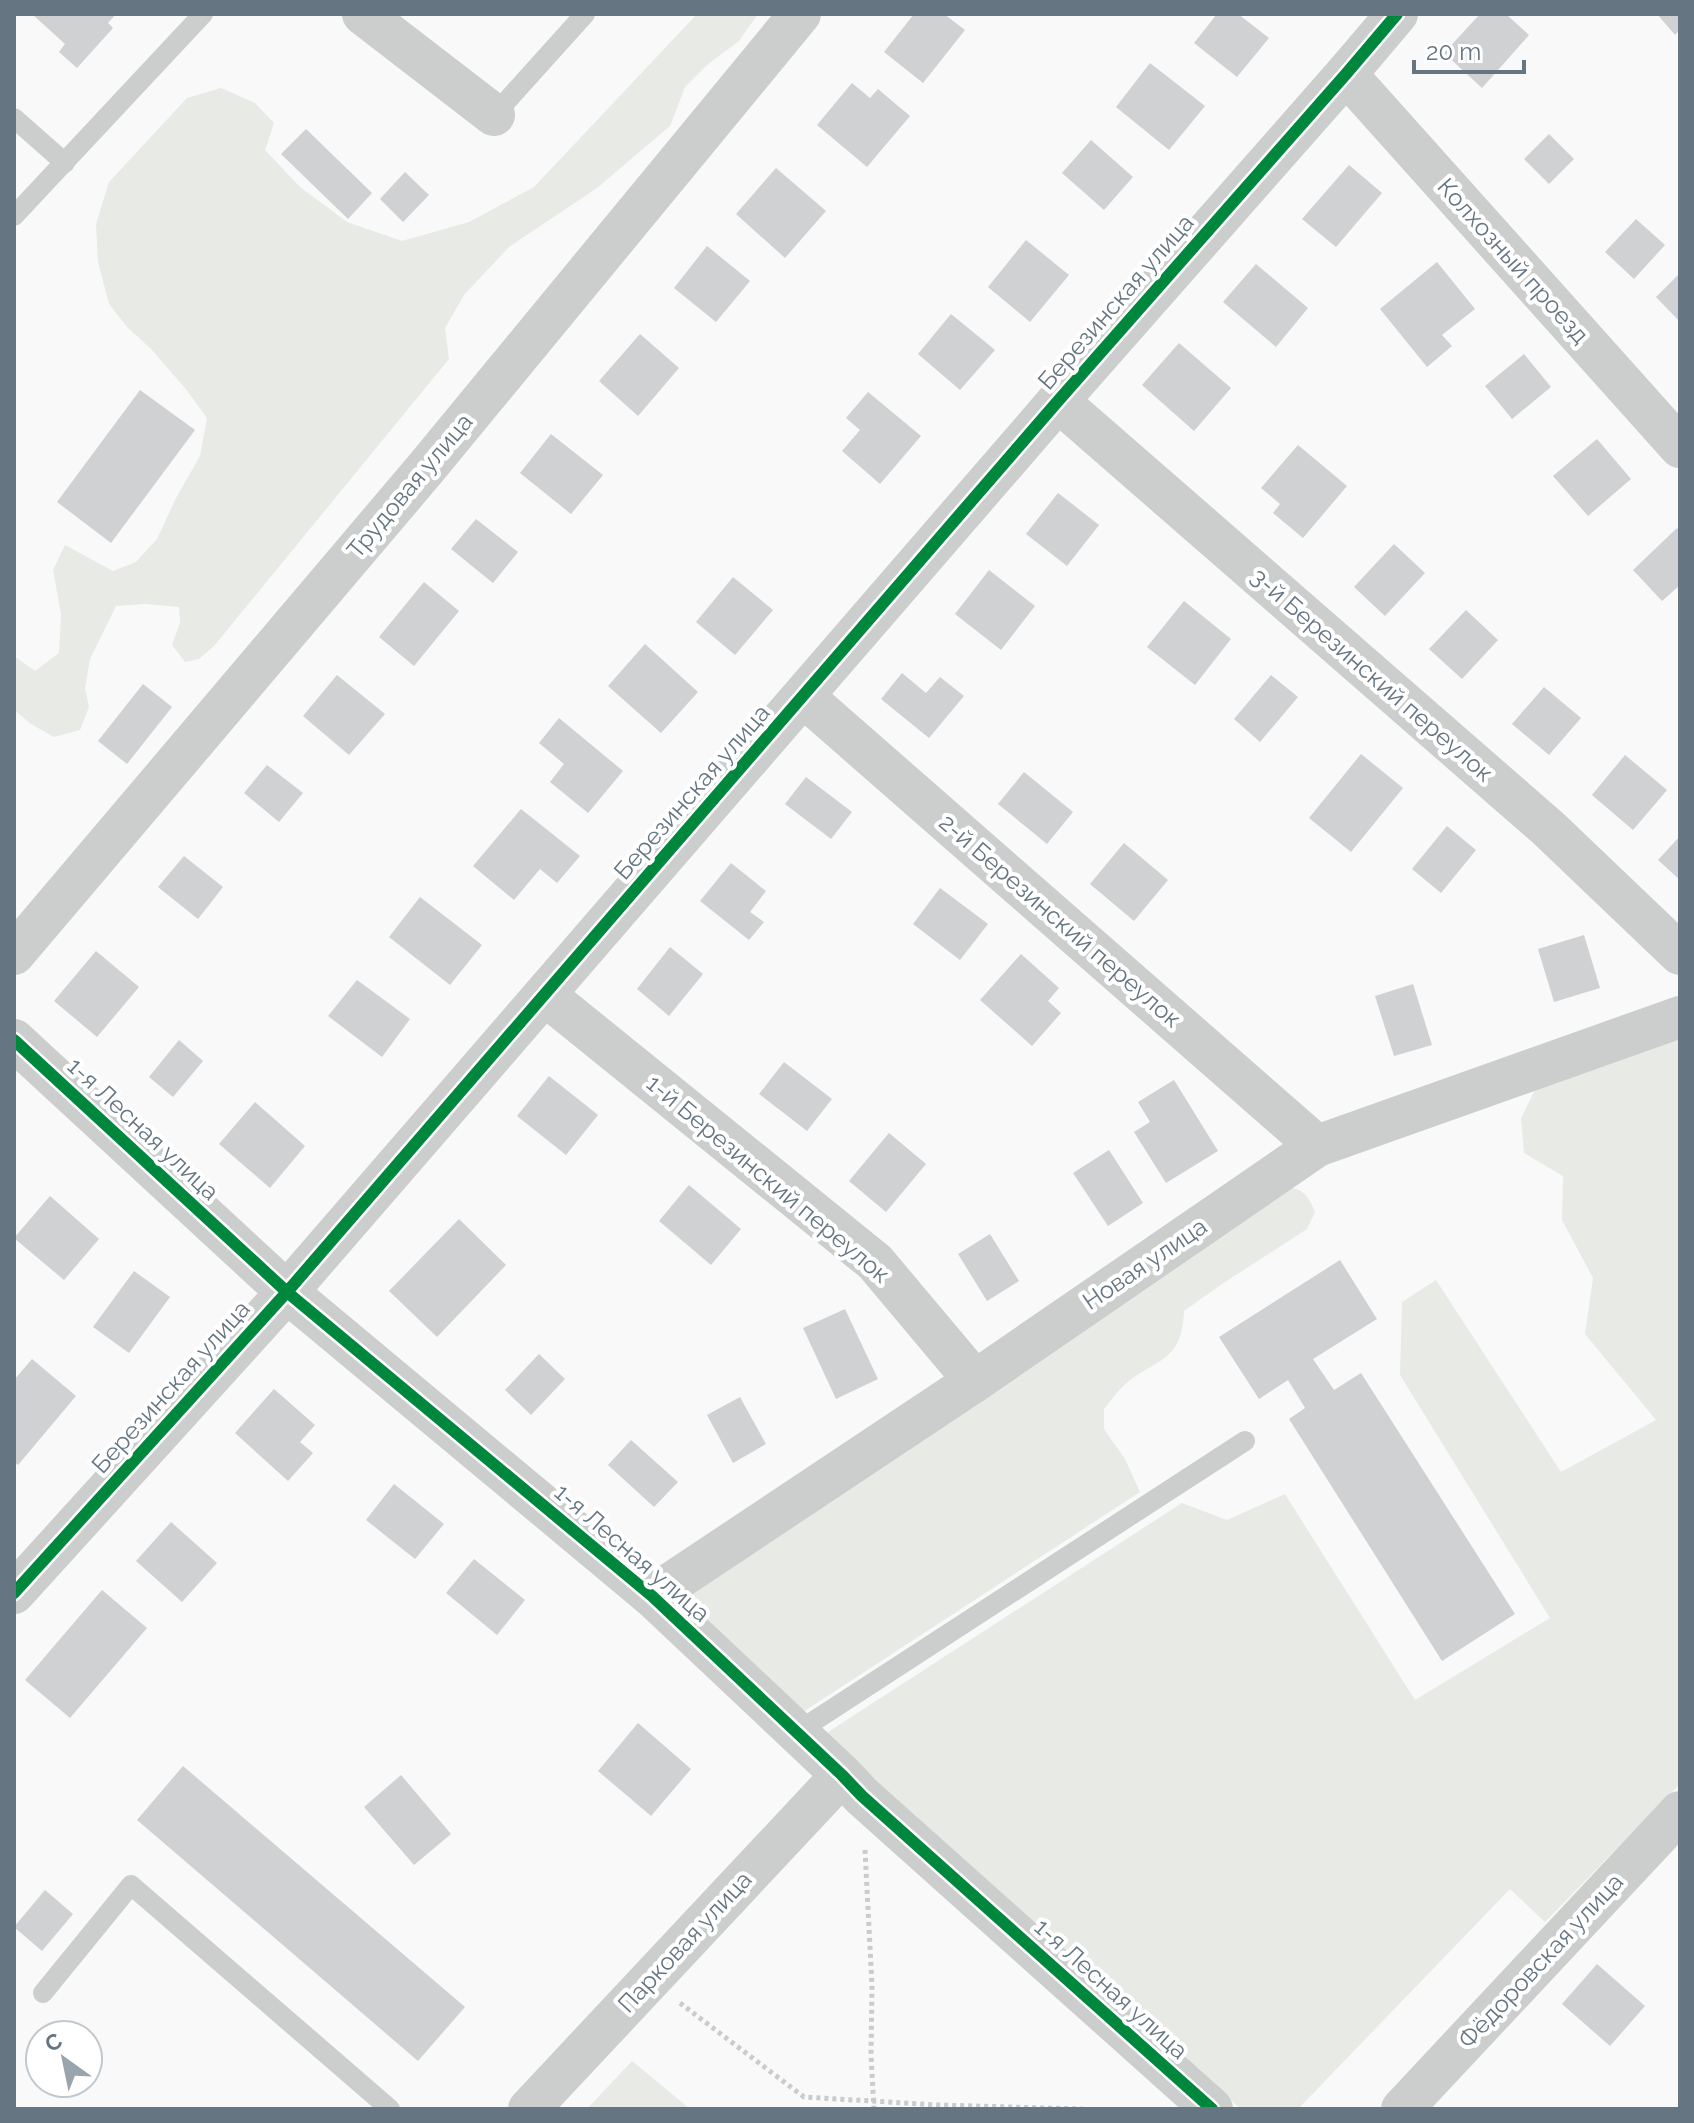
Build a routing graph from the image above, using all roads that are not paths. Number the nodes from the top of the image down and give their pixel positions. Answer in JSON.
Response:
{"nodes":[{"id":1,"x":203,"y":14,"type":"edge"},
{"id":2,"x":363,"y":14,"type":"edge"},
{"id":3,"x":585,"y":14,"type":"edge"},
{"id":4,"x":800,"y":14,"type":"edge"},
{"id":5,"x":1397,"y":14,"type":"edge"},
{"id":6,"x":1346,"y":74,"type":"junction"},
{"id":7,"x":494,"y":115,"type":"joint"},
{"id":8,"x":14,"y":118,"type":"edge"},
{"id":9,"x":65,"y":163,"type":"junction"},
{"id":10,"x":14,"y":216,"type":"edge"},
{"id":11,"x":1058,"y":401,"type":"junction"},
{"id":12,"x":1680,"y":447,"type":"edge"},
{"id":13,"x":804,"y":697,"type":"junction"},
{"id":14,"x":14,"y":954,"type":"edge"},
{"id":15,"x":1680,"y":954,"type":"edge"},
{"id":16,"x":545,"y":995,"type":"junction"},
{"id":17,"x":1680,"y":1017,"type":"edge"},
{"id":18,"x":14,"y":1040,"type":"edge"},
{"id":19,"x":1317,"y":1146,"type":"junction"},
{"id":20,"x":287,"y":1292,"type":"junction"},
{"id":21,"x":975,"y":1381,"type":"junction"},
{"id":22,"x":1245,"y":1441,"type":"dead end"},
{"id":23,"x":14,"y":1593,"type":"edge"},
{"id":24,"x":652,"y":1596,"type":"junction"},
{"id":25,"x":797,"y":1732,"type":"junction"},
{"id":26,"x":852,"y":1785,"type":"junction"},
{"id":27,"x":1680,"y":1812,"type":"edge"},
{"id":28,"x":43,"y":1993,"type":"dead end"},
{"id":29,"x":390,"y":2109,"type":"edge"},
{"id":30,"x":529,"y":2109,"type":"edge"},
{"id":31,"x":1212,"y":2109,"type":"edge"},
{"id":32,"x":1402,"y":2109,"type":"edge"}],
"edges":[{"from":1,"to":9,"type":"lane"},
{"from":2,"to":7,"type":"street"},
{"from":3,"to":7,"type":"lane"},
{"from":4,"to":14,"type":"street","name":"Трудовая улица"},
{"from":5,"to":6,"type":"street","name":"Березинская улица"},
{"from":6,"to":11,"type":"street","name":"Березинская улица"},
{"from":6,"to":12,"type":"street","name":"Колхозный проезд"},
{"from":8,"to":9,"type":"lane"},
{"from":9,"to":10,"type":"lane"},
{"from":11,"to":13,"type":"street","name":"Березинская улица"},
{"from":11,"to":15,"type":"street","name":"3-й Березинский переулок"},
{"from":13,"to":16,"type":"street","name":"Березинская улица"},
{"from":13,"to":19,"type":"street","name":"2-й Березинский переулок"},
{"from":16,"to":20,"type":"street","name":"Березинская улица"},
{"from":16,"to":21,"type":"street","name":"1-й Березинский переулок"},
{"from":17,"to":19,"type":"street","name":"Новая улица"},
{"from":18,"to":20,"type":"street","name":"1-я Лесная улица"},
{"from":19,"to":21,"type":"street","name":"Новая улица"},
{"from":20,"to":23,"type":"street","name":"Березинская улица"},
{"from":20,"to":24,"type":"street","name":"1-я Лесная улица"},
{"from":21,"to":24,"type":"street","name":"Новая улица"},
{"from":22,"to":25,"type":"lane"},
{"from":24,"to":25,"type":"street","name":"1-я Лесная улица"},
{"from":25,"to":26,"type":"street","name":"1-я Лесная улица"},
{"from":26,"to":30,"type":"street","name":"Парковая улица"},
{"from":26,"to":31,"type":"street","name":"1-я Лесная улица"},
{"from":27,"to":32,"type":"street","name":"Фёдоровская улица"},
{"from":28,"to":29,"type":"lane"}]}
